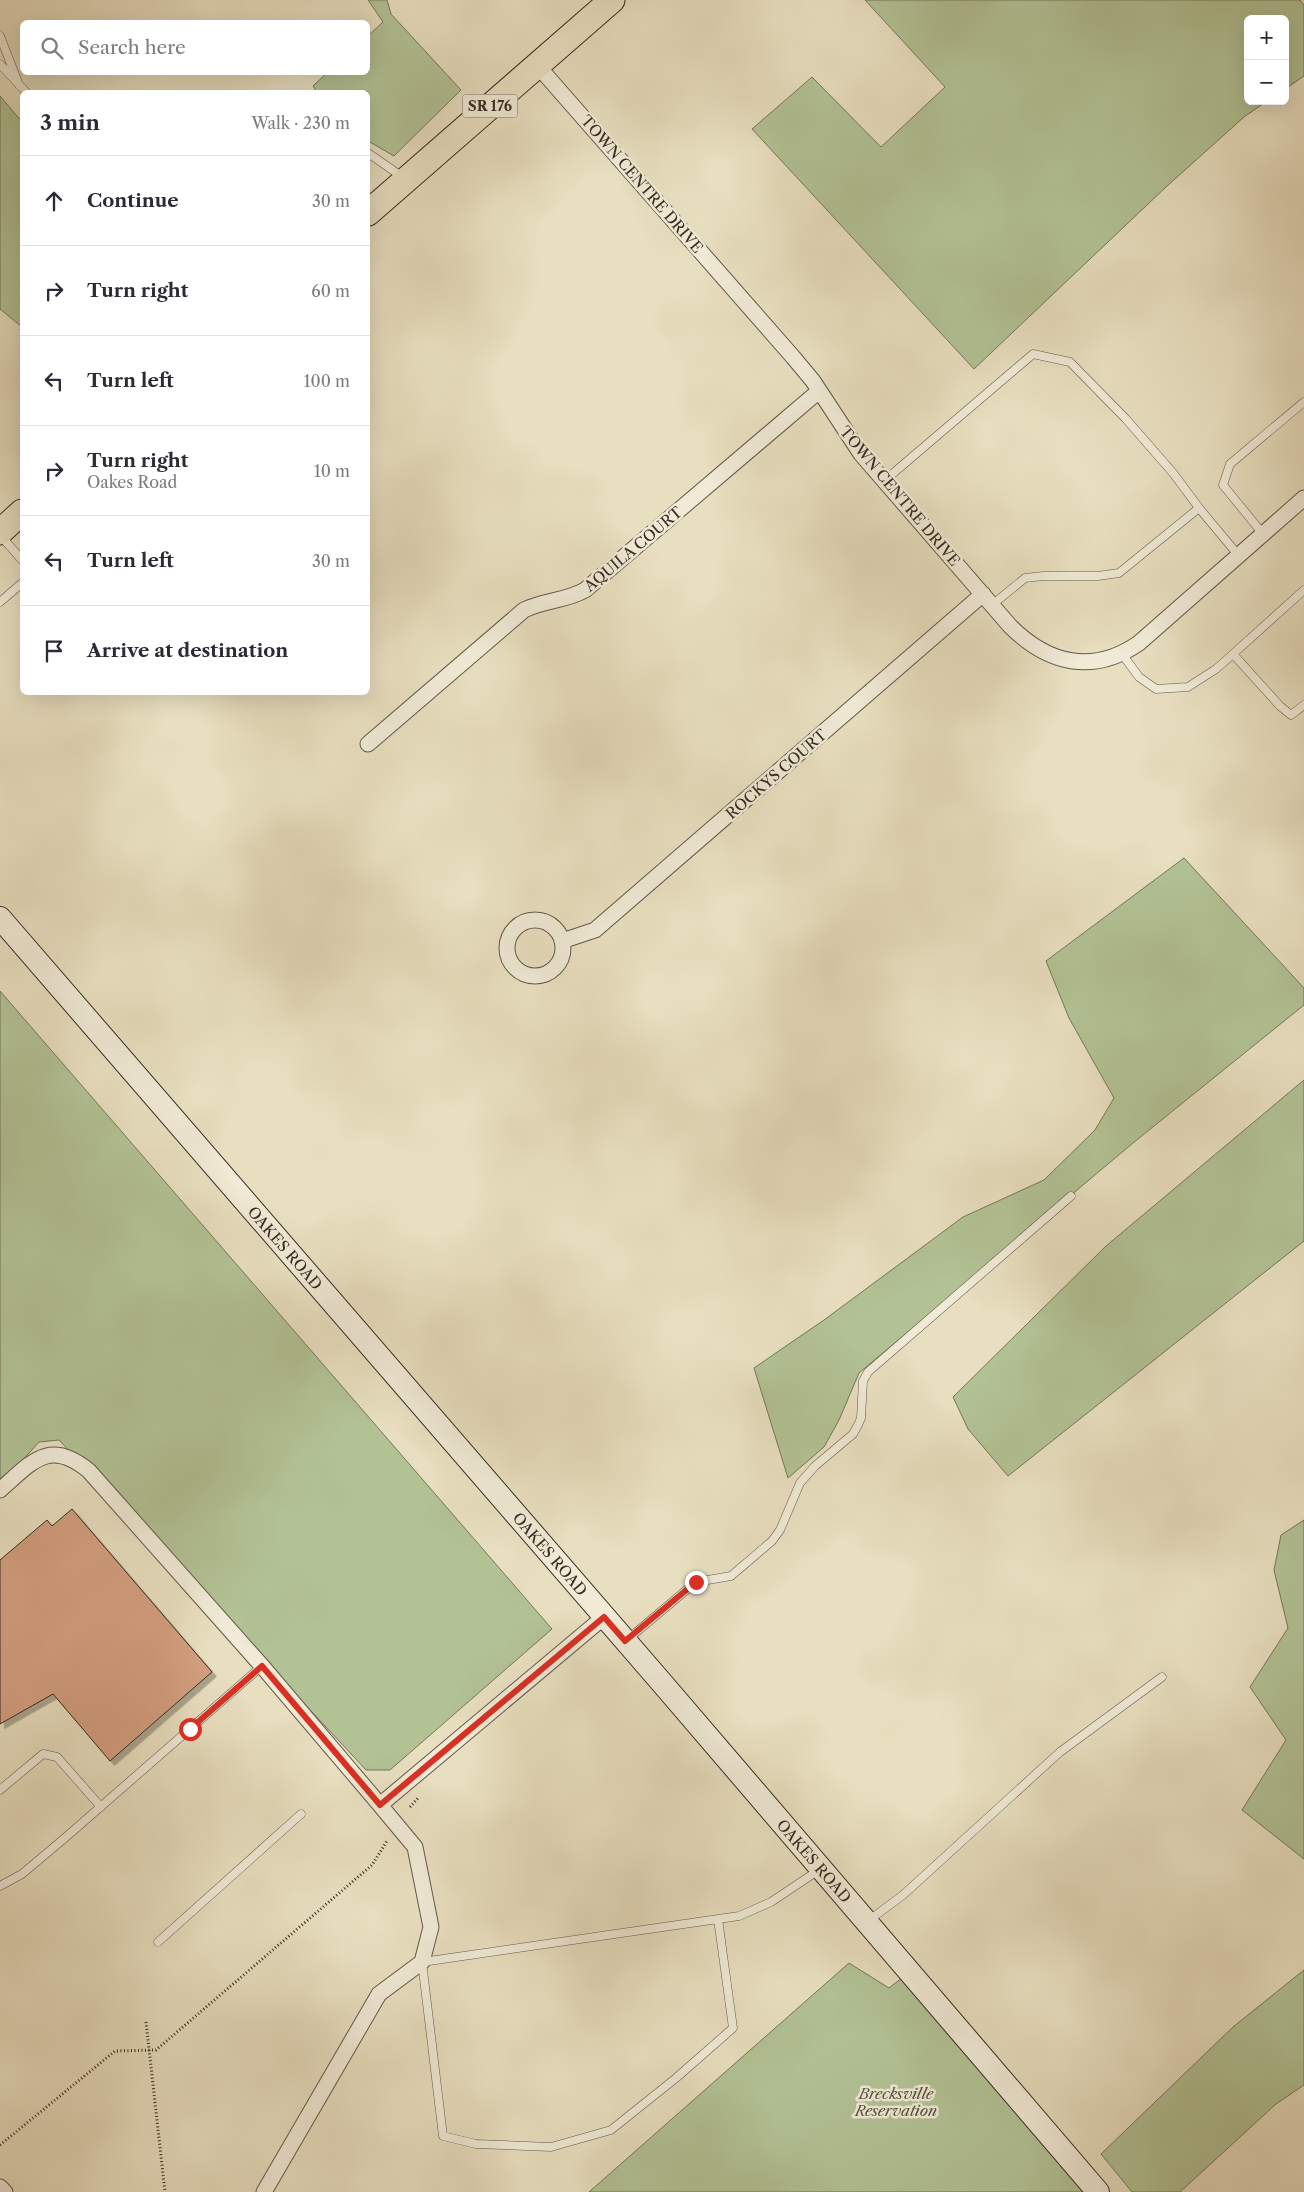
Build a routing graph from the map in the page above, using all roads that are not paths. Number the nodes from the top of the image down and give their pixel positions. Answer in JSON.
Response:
{"nodes":[{"id":1,"x":612,"y":0,"type":"edge"},
{"id":2,"x":0,"y":36,"type":"edge"},
{"id":3,"x":0,"y":64,"type":"edge"},
{"id":4,"x":537,"y":65,"type":"junction"},
{"id":5,"x":19,"y":85,"type":"junction"},
{"id":6,"x":24,"y":90,"type":"edge"},
{"id":7,"x":370,"y":154,"type":"edge"},
{"id":8,"x":406,"y":179,"type":"junction"},
{"id":9,"x":370,"y":211,"type":"edge"},
{"id":10,"x":819,"y":391,"type":"junction"},
{"id":11,"x":1304,"y":402,"type":"edge"},
{"id":12,"x":884,"y":481,"type":"junction"},
{"id":13,"x":1303,"y":502,"type":"edge"},
{"id":14,"x":1198,"y":508,"type":"junction"},
{"id":15,"x":20,"y":514,"type":"edge"},
{"id":16,"x":0,"y":533,"type":"edge"},
{"id":17,"x":1264,"y":534,"type":"junction"},
{"id":18,"x":1239,"y":556,"type":"junction"},
{"id":19,"x":20,"y":558,"type":"edge"},
{"id":20,"x":20,"y":585,"type":"edge"},
{"id":21,"x":1304,"y":590,"type":"edge"},
{"id":22,"x":987,"y":600,"type":"junction"},
{"id":23,"x":0,"y":602,"type":"edge"},
{"id":24,"x":1122,"y":654,"type":"junction"},
{"id":25,"x":1233,"y":654,"type":"junction"},
{"id":26,"x":1304,"y":705,"type":"edge"},
{"id":27,"x":368,"y":744,"type":"dead end"},
{"id":28,"x":0,"y":918,"type":"edge"},
{"id":29,"x":562,"y":941,"type":"dead end"},
{"id":30,"x":1071,"y":1196,"type":"dead end"},
{"id":31,"x":0,"y":1490,"type":"edge"},
{"id":32,"x":604,"y":1617,"type":"junction"},
{"id":33,"x":625,"y":1641,"type":"junction"},
{"id":34,"x":262,"y":1666,"type":"junction"},
{"id":35,"x":1162,"y":1677,"type":"dead end"},
{"id":36,"x":0,"y":1790,"type":"edge"},
{"id":37,"x":380,"y":1805,"type":"junction"},
{"id":38,"x":101,"y":1806,"type":"junction"},
{"id":39,"x":301,"y":1814,"type":"dead end"},
{"id":40,"x":821,"y":1869,"type":"junction"},
{"id":41,"x":0,"y":1886,"type":"edge"},
{"id":42,"x":718,"y":1919,"type":"junction"},
{"id":43,"x":867,"y":1922,"type":"junction"},
{"id":44,"x":158,"y":1942,"type":"dead end"},
{"id":45,"x":422,"y":1962,"type":"junction"},
{"id":46,"x":0,"y":2187,"type":"edge"},
{"id":47,"x":5,"y":2192,"type":"edge"},
{"id":48,"x":264,"y":2192,"type":"edge"},
{"id":49,"x":1098,"y":2192,"type":"edge"}],
"edges":[{"from":1,"to":4,"type":"main road","number":"SR 176"},
{"from":2,"to":5,"type":"lane"},
{"from":3,"to":5,"type":"lane"},
{"from":4,"to":8,"type":"main road","number":"SR 176"},
{"from":4,"to":10,"type":"street","name":"TOWN CENTRE DRIVE"},
{"from":5,"to":6,"type":"lane"},
{"from":7,"to":8,"type":"lane"},
{"from":8,"to":9,"type":"main road","number":"SR 176"},
{"from":10,"to":12,"type":"street","name":"TOWN CENTRE DRIVE"},
{"from":10,"to":27,"type":"street","name":"AQUILA COURT"},
{"from":11,"to":17,"type":"lane"},
{"from":12,"to":14,"type":"lane"},
{"from":12,"to":22,"type":"street","name":"TOWN CENTRE DRIVE"},
{"from":13,"to":17,"type":"street","name":"TOWN CENTRE DRIVE"},
{"from":14,"to":18,"type":"lane"},
{"from":14,"to":22,"type":"lane"},
{"from":15,"to":16,"type":"main road"},
{"from":16,"to":19,"type":"lane"},
{"from":17,"to":18,"type":"street","name":"TOWN CENTRE DRIVE"},
{"from":18,"to":24,"type":"street","name":"TOWN CENTRE DRIVE"},
{"from":20,"to":23,"type":"lane"},
{"from":21,"to":25,"type":"lane"},
{"from":22,"to":24,"type":"street","name":"TOWN CENTRE DRIVE"},
{"from":22,"to":29,"type":"street","name":"ROCKYS COURT"},
{"from":24,"to":25,"type":"lane"},
{"from":25,"to":26,"type":"lane"},
{"from":28,"to":32,"type":"street","name":"OAKES ROAD"},
{"from":30,"to":33,"type":"lane"},
{"from":31,"to":34,"type":"street"},
{"from":32,"to":33,"type":"street","name":"OAKES ROAD"},
{"from":32,"to":37,"type":"street"},
{"from":33,"to":40,"type":"street","name":"OAKES ROAD"},
{"from":34,"to":37,"type":"street"},
{"from":34,"to":38,"type":"lane"},
{"from":35,"to":43,"type":"lane"},
{"from":36,"to":38,"type":"lane"},
{"from":37,"to":45,"type":"street"},
{"from":38,"to":41,"type":"lane"},
{"from":39,"to":44,"type":"lane"},
{"from":40,"to":42,"type":"lane"},
{"from":40,"to":43,"type":"street","name":"OAKES ROAD"},
{"from":42,"to":45,"type":"lane"},
{"from":42,"to":45,"type":"lane"},
{"from":43,"to":49,"type":"street","name":"OAKES ROAD"},
{"from":45,"to":48,"type":"street"},
{"from":46,"to":47,"type":"street"}]}
